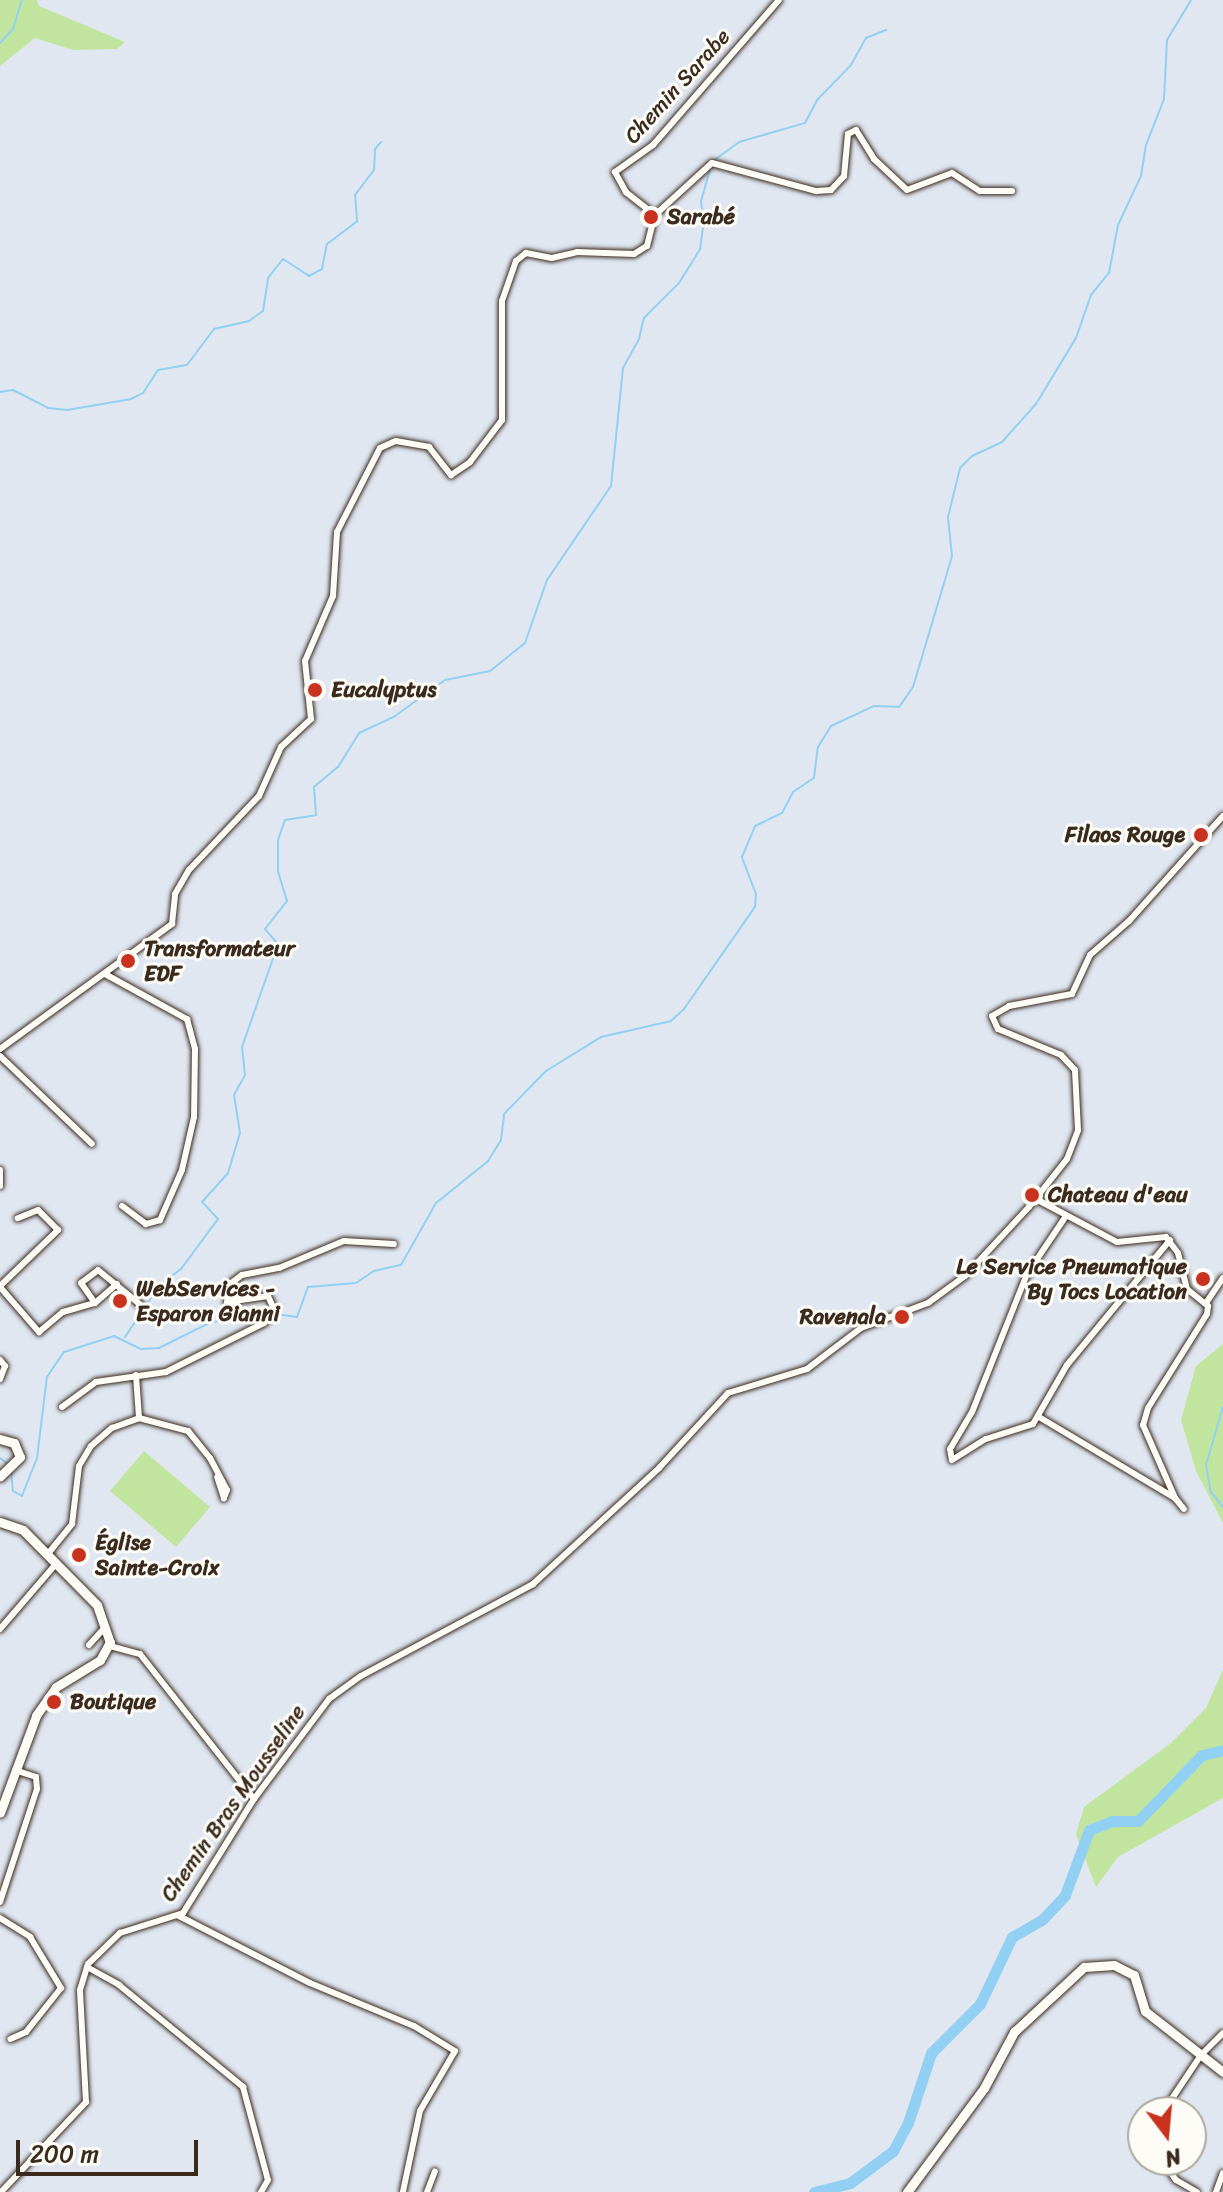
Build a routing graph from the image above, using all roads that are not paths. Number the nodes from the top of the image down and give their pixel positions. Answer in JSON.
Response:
{"nodes":[{"id":1,"x":779,"y":0,"type":"edge"},
{"id":2,"x":1012,"y":191,"type":"dead end"},
{"id":3,"x":655,"y":215,"type":"junction"},
{"id":4,"x":1223,"y":816,"type":"edge"},
{"id":5,"x":105,"y":974,"type":"junction"},
{"id":6,"x":0,"y":1049,"type":"edge"},
{"id":7,"x":0,"y":1056,"type":"edge"},
{"id":8,"x":92,"y":1144,"type":"dead end"},
{"id":9,"x":0,"y":1170,"type":"edge"},
{"id":10,"x":0,"y":1186,"type":"edge"},
{"id":11,"x":1036,"y":1199,"type":"junction"},
{"id":12,"x":122,"y":1206,"type":"dead end"},
{"id":13,"x":1066,"y":1216,"type":"junction"},
{"id":14,"x":18,"y":1218,"type":"dead end"},
{"id":15,"x":1170,"y":1240,"type":"junction"},
{"id":16,"x":394,"y":1244,"type":"dead end"},
{"id":17,"x":1223,"y":1278,"type":"edge"},
{"id":18,"x":117,"y":1284,"type":"junction"},
{"id":19,"x":0,"y":1286,"type":"edge"},
{"id":20,"x":95,"y":1303,"type":"junction"},
{"id":21,"x":1206,"y":1303,"type":"junction"},
{"id":22,"x":142,"y":1306,"type":"dead end"},
{"id":23,"x":2,"y":1363,"type":"edge"},
{"id":24,"x":136,"y":1375,"type":"junction"},
{"id":25,"x":0,"y":1379,"type":"edge"},
{"id":26,"x":62,"y":1407,"type":"dead end"},
{"id":27,"x":1039,"y":1417,"type":"junction"},
{"id":28,"x":139,"y":1418,"type":"junction"},
{"id":29,"x":0,"y":1439,"type":"edge"},
{"id":30,"x":0,"y":1476,"type":"edge"},
{"id":31,"x":217,"y":1477,"type":"dead end"},
{"id":32,"x":1175,"y":1498,"type":"junction"},
{"id":33,"x":1184,"y":1509,"type":"dead end"},
{"id":34,"x":0,"y":1522,"type":"edge"},
{"id":35,"x":47,"y":1555,"type":"junction"},
{"id":36,"x":56,"y":1564,"type":"junction"},
{"id":37,"x":0,"y":1613,"type":"edge"},
{"id":38,"x":9,"y":1621,"type":"junction"},
{"id":39,"x":108,"y":1624,"type":"junction"},
{"id":40,"x":0,"y":1629,"type":"edge"},
{"id":41,"x":89,"y":1645,"type":"dead end"},
{"id":42,"x":110,"y":1646,"type":"junction"},
{"id":43,"x":15,"y":1770,"type":"junction"},
{"id":44,"x":254,"y":1799,"type":"junction"},
{"id":45,"x":0,"y":1813,"type":"edge"},
{"id":46,"x":0,"y":1902,"type":"edge"},
{"id":47,"x":179,"y":1916,"type":"junction"},
{"id":48,"x":0,"y":1918,"type":"edge"},
{"id":49,"x":87,"y":1967,"type":"junction"},
{"id":50,"x":1223,"y":2033,"type":"edge"},
{"id":51,"x":10,"y":2039,"type":"dead end"},
{"id":52,"x":1201,"y":2055,"type":"junction"},
{"id":53,"x":1223,"y":2072,"type":"edge"},
{"id":54,"x":1174,"y":2096,"type":"edge"},
{"id":55,"x":435,"y":2171,"type":"dead end"},
{"id":56,"x":1223,"y":2173,"type":"edge"},
{"id":57,"x":1173,"y":2176,"type":"edge"},
{"id":58,"x":1,"y":2192,"type":"edge"},
{"id":59,"x":261,"y":2192,"type":"edge"},
{"id":60,"x":403,"y":2192,"type":"edge"},
{"id":61,"x":427,"y":2192,"type":"edge"},
{"id":62,"x":907,"y":2192,"type":"edge"},
{"id":63,"x":1197,"y":2192,"type":"edge"},
{"id":64,"x":1216,"y":2192,"type":"edge"}],
"edges":[{"from":1,"to":3,"type":"street","name":"Chemin Sarabe"},
{"from":2,"to":3,"type":"street"},
{"from":3,"to":5,"type":"street"},
{"from":4,"to":11,"type":"street","name":"Chemin Bras Mousseline"},
{"from":5,"to":6,"type":"street"},
{"from":5,"to":12,"type":"street"},
{"from":7,"to":8,"type":"street"},
{"from":9,"to":10,"type":"street"},
{"from":11,"to":13,"type":"street"},
{"from":11,"to":44,"type":"street","name":"Chemin Bras Mousseline"},
{"from":13,"to":15,"type":"street"},
{"from":13,"to":27,"type":"street"},
{"from":14,"to":19,"type":"street"},
{"from":15,"to":21,"type":"street"},
{"from":15,"to":27,"type":"street"},
{"from":16,"to":24,"type":"street"},
{"from":17,"to":21,"type":"street"},
{"from":18,"to":20,"type":"street"},
{"from":18,"to":20,"type":"street"},
{"from":18,"to":22,"type":"street"},
{"from":19,"to":20,"type":"street"},
{"from":21,"to":32,"type":"street"},
{"from":23,"to":25,"type":"street"},
{"from":24,"to":26,"type":"street"},
{"from":24,"to":28,"type":"street"},
{"from":27,"to":32,"type":"street"},
{"from":28,"to":31,"type":"street"},
{"from":28,"to":35,"type":"street"},
{"from":29,"to":30,"type":"street"},
{"from":32,"to":33,"type":"street"},
{"from":34,"to":35,"type":"street"},
{"from":35,"to":36,"type":"street"},
{"from":36,"to":38,"type":"street"},
{"from":36,"to":39,"type":"street"},
{"from":37,"to":38,"type":"street"},
{"from":38,"to":40,"type":"street"},
{"from":39,"to":41,"type":"street"},
{"from":39,"to":42,"type":"street"},
{"from":42,"to":43,"type":"street"},
{"from":42,"to":44,"type":"street"},
{"from":43,"to":45,"type":"street"},
{"from":43,"to":46,"type":"street"},
{"from":44,"to":47,"type":"street","name":"Chemin Bras Mousseline"},
{"from":47,"to":49,"type":"street","name":"Chemin Bras Mousseline"},
{"from":47,"to":60,"type":"street"},
{"from":48,"to":51,"type":"street"},
{"from":49,"to":58,"type":"street"},
{"from":49,"to":59,"type":"street"},
{"from":50,"to":52,"type":"street"},
{"from":52,"to":53,"type":"street"},
{"from":52,"to":54,"type":"street"},
{"from":52,"to":62,"type":"street"},
{"from":55,"to":61,"type":"street"},
{"from":56,"to":64,"type":"street"},
{"from":57,"to":63,"type":"street"}]}
